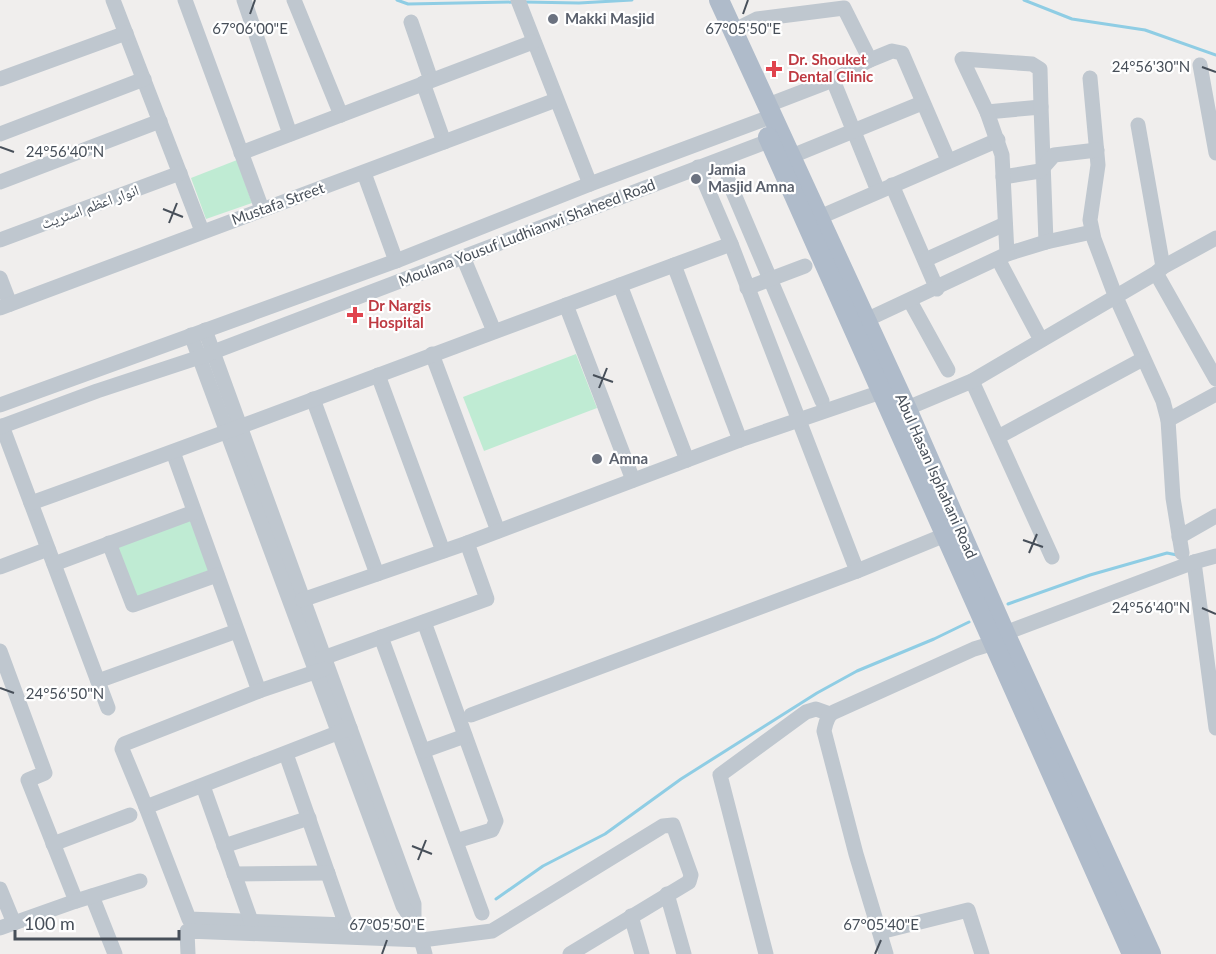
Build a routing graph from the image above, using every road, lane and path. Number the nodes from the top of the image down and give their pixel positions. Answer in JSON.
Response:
{"nodes":[{"id":1,"x":113,"y":0,"type":"edge"},
{"id":2,"x":185,"y":0,"type":"edge"},
{"id":3,"x":244,"y":0,"type":"edge"},
{"id":4,"x":294,"y":0,"type":"edge"},
{"id":5,"x":518,"y":0,"type":"edge"},
{"id":6,"x":707,"y":0,"type":"edge"},
{"id":7,"x":719,"y":0,"type":"edge"},
{"id":8,"x":411,"y":22,"type":"dead end"},
{"id":9,"x":728,"y":30,"type":"junction"},
{"id":10,"x":126,"y":33,"type":"junction"},
{"id":11,"x":533,"y":42,"type":"junction"},
{"id":12,"x":870,"y":60,"type":"junction"},
{"id":13,"x":1200,"y":65,"type":"dead end"},
{"id":14,"x":1090,"y":78,"type":"dead end"},
{"id":15,"x":0,"y":79,"type":"edge"},
{"id":16,"x":144,"y":79,"type":"junction"},
{"id":17,"x":833,"y":80,"type":"junction"},
{"id":18,"x":427,"y":82,"type":"junction"},
{"id":19,"x":556,"y":100,"type":"junction"},
{"id":20,"x":922,"y":103,"type":"junction"},
{"id":21,"x":1041,"y":106,"type":"junction"},
{"id":22,"x":987,"y":112,"type":"junction"},
{"id":23,"x":767,"y":114,"type":"junction"},
{"id":24,"x":341,"y":115,"type":"junction"},
{"id":25,"x":160,"y":122,"type":"junction"},
{"id":26,"x":1138,"y":125,"type":"dead end"},
{"id":27,"x":854,"y":131,"type":"junction"},
{"id":28,"x":0,"y":134,"type":"edge"},
{"id":29,"x":290,"y":134,"type":"junction"},
{"id":30,"x":776,"y":139,"type":"junction"},
{"id":31,"x":998,"y":140,"type":"junction"},
{"id":32,"x":444,"y":142,"type":"junction"},
{"id":33,"x":1097,"y":150,"type":"junction"},
{"id":34,"x":241,"y":153,"type":"junction"},
{"id":35,"x":1216,"y":153,"type":"edge"},
{"id":36,"x":792,"y":156,"type":"junction"},
{"id":37,"x":948,"y":160,"type":"junction"},
{"id":38,"x":698,"y":167,"type":"junction"},
{"id":39,"x":1044,"y":168,"type":"junction"},
{"id":40,"x":180,"y":173,"type":"junction"},
{"id":41,"x":364,"y":173,"type":"junction"},
{"id":42,"x":1003,"y":177,"type":"junction"},
{"id":43,"x":728,"y":180,"type":"dead end"},
{"id":44,"x":0,"y":182,"type":"edge"},
{"id":45,"x":590,"y":184,"type":"junction"},
{"id":46,"x":885,"y":188,"type":"junction"},
{"id":47,"x":262,"y":209,"type":"junction"},
{"id":48,"x":820,"y":217,"type":"junction"},
{"id":49,"x":1005,"y":224,"type":"junction"},
{"id":50,"x":202,"y":231,"type":"junction"},
{"id":51,"x":1092,"y":232,"type":"junction"},
{"id":52,"x":1216,"y":238,"type":"edge"},
{"id":53,"x":0,"y":240,"type":"edge"},
{"id":54,"x":1046,"y":242,"type":"junction"},
{"id":55,"x":731,"y":244,"type":"junction"},
{"id":56,"x":1003,"y":256,"type":"junction"},
{"id":57,"x":463,"y":257,"type":"junction"},
{"id":58,"x":926,"y":260,"type":"junction"},
{"id":59,"x":396,"y":261,"type":"junction"},
{"id":60,"x":674,"y":265,"type":"junction"},
{"id":61,"x":804,"y":266,"type":"dead end"},
{"id":62,"x":1159,"y":270,"type":"junction"},
{"id":63,"x":0,"y":278,"type":"edge"},
{"id":64,"x":771,"y":279,"type":"junction"},
{"id":65,"x":620,"y":285,"type":"junction"},
{"id":66,"x":747,"y":288,"type":"junction"},
{"id":67,"x":937,"y":289,"type":"junction"},
{"id":68,"x":1115,"y":295,"type":"junction"},
{"id":69,"x":910,"y":301,"type":"junction"},
{"id":70,"x":566,"y":305,"type":"junction"},
{"id":71,"x":5,"y":306,"type":"edge"},
{"id":72,"x":866,"y":320,"type":"junction"},
{"id":73,"x":494,"y":331,"type":"junction"},
{"id":74,"x":198,"y":333,"type":"junction"},
{"id":75,"x":1041,"y":339,"type":"junction"},
{"id":76,"x":432,"y":354,"type":"junction"},
{"id":77,"x":207,"y":355,"type":"junction"},
{"id":78,"x":1143,"y":359,"type":"junction"},
{"id":79,"x":948,"y":370,"type":"dead end"},
{"id":80,"x":378,"y":375,"type":"junction"},
{"id":81,"x":1216,"y":379,"type":"edge"},
{"id":82,"x":972,"y":381,"type":"junction"},
{"id":83,"x":881,"y":392,"type":"junction"},
{"id":84,"x":1216,"y":394,"type":"edge"},
{"id":85,"x":313,"y":399,"type":"junction"},
{"id":86,"x":822,"y":401,"type":"dead end"},
{"id":87,"x":0,"y":405,"type":"edge"},
{"id":88,"x":899,"y":412,"type":"junction"},
{"id":89,"x":797,"y":420,"type":"junction"},
{"id":90,"x":1168,"y":420,"type":"junction"},
{"id":91,"x":1,"y":426,"type":"edge"},
{"id":92,"x":234,"y":429,"type":"junction"},
{"id":93,"x":998,"y":437,"type":"junction"},
{"id":94,"x":740,"y":440,"type":"junction"},
{"id":95,"x":173,"y":452,"type":"junction"},
{"id":96,"x":687,"y":460,"type":"junction"},
{"id":97,"x":633,"y":480,"type":"junction"},
{"id":98,"x":31,"y":503,"type":"junction"},
{"id":99,"x":194,"y":512,"type":"junction"},
{"id":100,"x":1216,"y":516,"type":"edge"},
{"id":101,"x":498,"y":531,"type":"junction"},
{"id":102,"x":945,"y":535,"type":"junction"},
{"id":103,"x":109,"y":543,"type":"junction"},
{"id":104,"x":467,"y":543,"type":"junction"},
{"id":105,"x":48,"y":549,"type":"junction"},
{"id":106,"x":1185,"y":550,"type":"junction"},
{"id":107,"x":443,"y":551,"type":"junction"},
{"id":108,"x":1216,"y":556,"type":"edge"},
{"id":109,"x":1053,"y":557,"type":"dead end"},
{"id":110,"x":54,"y":564,"type":"junction"},
{"id":111,"x":0,"y":567,"type":"edge"},
{"id":112,"x":857,"y":571,"type":"junction"},
{"id":113,"x":377,"y":574,"type":"junction"},
{"id":114,"x":217,"y":575,"type":"junction"},
{"id":115,"x":302,"y":600,"type":"junction"},
{"id":116,"x":424,"y":622,"type":"junction"},
{"id":117,"x":237,"y":631,"type":"junction"},
{"id":118,"x":381,"y":637,"type":"junction"},
{"id":119,"x":999,"y":638,"type":"junction"},
{"id":120,"x":0,"y":651,"type":"edge"},
{"id":121,"x":322,"y":666,"type":"junction"},
{"id":122,"x":98,"y":681,"type":"junction"},
{"id":123,"x":259,"y":691,"type":"junction"},
{"id":124,"x":108,"y":708,"type":"dead end"},
{"id":125,"x":471,"y":714,"type":"dead end"},
{"id":126,"x":830,"y":714,"type":"junction"},
{"id":127,"x":1216,"y":728,"type":"edge"},
{"id":128,"x":344,"y":731,"type":"junction"},
{"id":129,"x":465,"y":736,"type":"junction"},
{"id":130,"x":423,"y":751,"type":"junction"},
{"id":131,"x":286,"y":754,"type":"junction"},
{"id":132,"x":203,"y":786,"type":"junction"},
{"id":133,"x":146,"y":807,"type":"junction"},
{"id":134,"x":130,"y":815,"type":"dead end"},
{"id":135,"x":309,"y":818,"type":"junction"},
{"id":136,"x":456,"y":841,"type":"junction"},
{"id":137,"x":53,"y":844,"type":"junction"},
{"id":138,"x":224,"y":846,"type":"junction"},
{"id":139,"x":328,"y":873,"type":"junction"},
{"id":140,"x":234,"y":874,"type":"junction"},
{"id":141,"x":140,"y":881,"type":"dead end"},
{"id":142,"x":0,"y":889,"type":"edge"},
{"id":143,"x":667,"y":894,"type":"junction"},
{"id":144,"x":92,"y":896,"type":"junction"},
{"id":145,"x":76,"y":901,"type":"junction"},
{"id":146,"x":482,"y":913,"type":"dead end"},
{"id":147,"x":631,"y":916,"type":"junction"},
{"id":148,"x":252,"y":921,"type":"junction"},
{"id":149,"x":7,"y":925,"type":"edge"},
{"id":150,"x":346,"y":925,"type":"junction"},
{"id":151,"x":880,"y":933,"type":"junction"},
{"id":152,"x":420,"y":936,"type":"edge"},
{"id":153,"x":115,"y":954,"type":"edge"},
{"id":154,"x":188,"y":954,"type":"edge"},
{"id":155,"x":570,"y":954,"type":"edge"},
{"id":156,"x":642,"y":954,"type":"edge"},
{"id":157,"x":684,"y":954,"type":"edge"},
{"id":158,"x":766,"y":954,"type":"edge"},
{"id":159,"x":886,"y":954,"type":"edge"},
{"id":160,"x":982,"y":954,"type":"edge"},
{"id":161,"x":1132,"y":954,"type":"edge"},
{"id":162,"x":1151,"y":954,"type":"edge"}],
"edges":[{"from":1,"to":10,"type":"street"},
{"from":2,"to":34,"type":"street"},
{"from":3,"to":29,"type":"street"},
{"from":4,"to":24,"type":"street"},
{"from":5,"to":11,"type":"street"},
{"from":6,"to":9,"type":"main road","name":"Abul Hasan Isphahani Road"},
{"from":7,"to":9,"type":"main road","name":"Abul Hasan Isphahani Road"},
{"from":8,"to":18,"type":"street"},
{"from":9,"to":12,"type":"street"},
{"from":9,"to":23,"type":"main road","name":"Abul Hasan Isphahani Road"},
{"from":10,"to":15,"type":"street"},
{"from":10,"to":16,"type":"street"},
{"from":11,"to":18,"type":"street"},
{"from":11,"to":19,"type":"street"},
{"from":12,"to":17,"type":"street","name":"Moulana Yousuf Ludhianwi Shaheed Road"},
{"from":12,"to":20,"type":"street","name":"Moulana Yousuf Ludhianwi Shaheed Road"},
{"from":13,"to":35,"type":"street"},
{"from":14,"to":33,"type":"street"},
{"from":16,"to":25,"type":"street"},
{"from":16,"to":28,"type":"street"},
{"from":17,"to":23,"type":"street","name":"Moulana Yousuf Ludhianwi Shaheed Road"},
{"from":17,"to":27,"type":"street"},
{"from":18,"to":24,"type":"street"},
{"from":18,"to":32,"type":"street"},
{"from":19,"to":32,"type":"street","name":"Mustafa Street"},
{"from":19,"to":45,"type":"street"},
{"from":20,"to":27,"type":"street"},
{"from":20,"to":37,"type":"street"},
{"from":21,"to":22,"type":"street"},
{"from":21,"to":22,"type":"street"},
{"from":21,"to":39,"type":"street"},
{"from":22,"to":31,"type":"street"},
{"from":23,"to":30,"type":"main road","name":"Abul Hasan Isphahani Road"},
{"from":23,"to":45,"type":"street","name":"Moulana Yousuf Ludhianwi Shaheed Road"},
{"from":24,"to":29,"type":"street"},
{"from":25,"to":40,"type":"street"},
{"from":25,"to":44,"type":"street"},
{"from":26,"to":62,"type":"street"},
{"from":27,"to":36,"type":"street"},
{"from":27,"to":46,"type":"street"},
{"from":29,"to":34,"type":"street"},
{"from":30,"to":36,"type":"main road","name":"Abul Hasan Isphahani Road"},
{"from":30,"to":38,"type":"street","name":"Moulana Yousuf Ludhianwi Shaheed Road"},
{"from":30,"to":83,"type":"main road","name":"Abul Hasan Isphahani Road"},
{"from":31,"to":37,"type":"street"},
{"from":31,"to":42,"type":"street"},
{"from":32,"to":41,"type":"street","name":"Mustafa Street"},
{"from":33,"to":39,"type":"street"},
{"from":33,"to":51,"type":"street"},
{"from":34,"to":47,"type":"street"},
{"from":36,"to":48,"type":"main road","name":"Abul Hasan Isphahani Road"},
{"from":37,"to":46,"type":"street"},
{"from":38,"to":55,"type":"street"},
{"from":38,"to":57,"type":"street","name":"Moulana Yousuf Ludhianwi Shaheed Road"},
{"from":39,"to":42,"type":"street"},
{"from":39,"to":54,"type":"street"},
{"from":40,"to":50,"type":"street"},
{"from":40,"to":53,"type":"street","name":"انوار اعظم اسٹریٹ"},
{"from":41,"to":47,"type":"street","name":"Mustafa Street"},
{"from":41,"to":59,"type":"street"},
{"from":42,"to":49,"type":"street"},
{"from":43,"to":64,"type":"street"},
{"from":45,"to":59,"type":"street","name":"Moulana Yousuf Ludhianwi Shaheed Road"},
{"from":46,"to":48,"type":"street"},
{"from":46,"to":58,"type":"street"},
{"from":47,"to":50,"type":"street","name":"Mustafa Street"},
{"from":48,"to":72,"type":"main road","name":"Abul Hasan Isphahani Road"},
{"from":49,"to":56,"type":"street"},
{"from":49,"to":58,"type":"street"},
{"from":50,"to":71,"type":"street","name":"Mustafa Street"},
{"from":51,"to":54,"type":"street"},
{"from":51,"to":68,"type":"street"},
{"from":52,"to":62,"type":"street"},
{"from":54,"to":56,"type":"street"},
{"from":55,"to":60,"type":"street"},
{"from":55,"to":66,"type":"street"},
{"from":56,"to":67,"type":"street"},
{"from":56,"to":75,"type":"street"},
{"from":57,"to":73,"type":"street"},
{"from":57,"to":77,"type":"street","name":"Moulana Yousuf Ludhianwi Shaheed Road"},
{"from":58,"to":67,"type":"street"},
{"from":59,"to":74,"type":"street","name":"Moulana Yousuf Ludhianwi Shaheed Road"},
{"from":60,"to":65,"type":"street"},
{"from":60,"to":94,"type":"street"},
{"from":61,"to":64,"type":"street"},
{"from":62,"to":68,"type":"street"},
{"from":62,"to":81,"type":"street"},
{"from":63,"to":71,"type":"street"},
{"from":64,"to":66,"type":"street"},
{"from":64,"to":86,"type":"street"},
{"from":65,"to":70,"type":"street"},
{"from":65,"to":96,"type":"street"},
{"from":66,"to":89,"type":"street"},
{"from":67,"to":69,"type":"street"},
{"from":68,"to":75,"type":"street"},
{"from":68,"to":78,"type":"street"},
{"from":69,"to":72,"type":"street"},
{"from":69,"to":79,"type":"street"},
{"from":70,"to":73,"type":"street"},
{"from":70,"to":97,"type":"street"},
{"from":72,"to":88,"type":"main road","name":"Abul Hasan Isphahani Road"},
{"from":73,"to":76,"type":"street"},
{"from":74,"to":77,"type":"street"},
{"from":74,"to":87,"type":"street","name":"Moulana Yousuf Ludhianwi Shaheed Road"},
{"from":75,"to":82,"type":"street"},
{"from":76,"to":80,"type":"street"},
{"from":76,"to":101,"type":"street"},
{"from":77,"to":91,"type":"street","name":"Moulana Yousuf Ludhianwi Shaheed Road"},
{"from":77,"to":92,"type":"street"},
{"from":78,"to":90,"type":"street"},
{"from":78,"to":93,"type":"street"},
{"from":80,"to":85,"type":"street"},
{"from":80,"to":107,"type":"street"},
{"from":82,"to":88,"type":"street"},
{"from":82,"to":93,"type":"street"},
{"from":83,"to":88,"type":"main road","name":"Abul Hasan Isphahani Road"},
{"from":83,"to":89,"type":"street"},
{"from":84,"to":90,"type":"street"},
{"from":85,"to":92,"type":"street"},
{"from":85,"to":113,"type":"street"},
{"from":88,"to":102,"type":"main road","name":"Abul Hasan Isphahani Road"},
{"from":88,"to":119,"type":"main road","name":"Abul Hasan Isphahani Road"},
{"from":89,"to":94,"type":"street"},
{"from":89,"to":112,"type":"street"},
{"from":90,"to":106,"type":"street"},
{"from":91,"to":98,"type":"street"},
{"from":92,"to":95,"type":"street"},
{"from":92,"to":115,"type":"street"},
{"from":92,"to":121,"type":"street"},
{"from":93,"to":109,"type":"street"},
{"from":94,"to":96,"type":"street"},
{"from":95,"to":98,"type":"street"},
{"from":95,"to":99,"type":"street"},
{"from":96,"to":97,"type":"street"},
{"from":97,"to":101,"type":"street"},
{"from":98,"to":105,"type":"street"},
{"from":99,"to":103,"type":"street"},
{"from":99,"to":114,"type":"street"},
{"from":100,"to":106,"type":"street"},
{"from":101,"to":104,"type":"street"},
{"from":102,"to":112,"type":"street"},
{"from":102,"to":119,"type":"main road","name":"Abul Hasan Isphahani Road"},
{"from":103,"to":110,"type":"street"},
{"from":103,"to":114,"type":"street"},
{"from":104,"to":107,"type":"street"},
{"from":104,"to":116,"type":"street"},
{"from":105,"to":110,"type":"street"},
{"from":105,"to":111,"type":"street"},
{"from":106,"to":108,"type":"street"},
{"from":106,"to":119,"type":"street"},
{"from":106,"to":127,"type":"street"},
{"from":107,"to":113,"type":"street"},
{"from":110,"to":122,"type":"street"},
{"from":112,"to":125,"type":"street"},
{"from":113,"to":115,"type":"street"},
{"from":114,"to":117,"type":"street"},
{"from":115,"to":121,"type":"street"},
{"from":116,"to":118,"type":"street"},
{"from":116,"to":129,"type":"street"},
{"from":117,"to":122,"type":"street"},
{"from":117,"to":123,"type":"street"},
{"from":118,"to":121,"type":"street"},
{"from":118,"to":130,"type":"street"},
{"from":119,"to":126,"type":"street"},
{"from":119,"to":161,"type":"main road","name":"Abul Hasan Isphahani Road"},
{"from":119,"to":162,"type":"main road","name":"Abul Hasan Isphahani Road"},
{"from":120,"to":137,"type":"street"},
{"from":121,"to":123,"type":"street"},
{"from":121,"to":128,"type":"street"},
{"from":122,"to":124,"type":"street"},
{"from":123,"to":133,"type":"street"},
{"from":126,"to":151,"type":"street"},
{"from":126,"to":158,"type":"street"},
{"from":128,"to":131,"type":"street"},
{"from":128,"to":152,"type":"street"},
{"from":129,"to":130,"type":"street"},
{"from":129,"to":136,"type":"street"},
{"from":130,"to":136,"type":"street"},
{"from":131,"to":132,"type":"street"},
{"from":131,"to":135,"type":"street"},
{"from":132,"to":133,"type":"street"},
{"from":132,"to":138,"type":"street"},
{"from":133,"to":148,"type":"street"},
{"from":134,"to":137,"type":"street"},
{"from":135,"to":138,"type":"street"},
{"from":135,"to":139,"type":"street"},
{"from":136,"to":146,"type":"street"},
{"from":137,"to":145,"type":"street"},
{"from":138,"to":140,"type":"street"},
{"from":139,"to":140,"type":"street"},
{"from":139,"to":150,"type":"street"},
{"from":140,"to":148,"type":"street"},
{"from":141,"to":144,"type":"street"},
{"from":142,"to":149,"type":"street"},
{"from":143,"to":147,"type":"street"},
{"from":143,"to":152,"type":"street"},
{"from":143,"to":157,"type":"street"},
{"from":144,"to":145,"type":"street"},
{"from":144,"to":153,"type":"street"},
{"from":145,"to":149,"type":"street"},
{"from":147,"to":155,"type":"street"},
{"from":147,"to":156,"type":"street"},
{"from":148,"to":150,"type":"street"},
{"from":150,"to":152,"type":"street"},
{"from":151,"to":159,"type":"street"},
{"from":151,"to":160,"type":"street"},
{"from":152,"to":154,"type":"street"}]}
